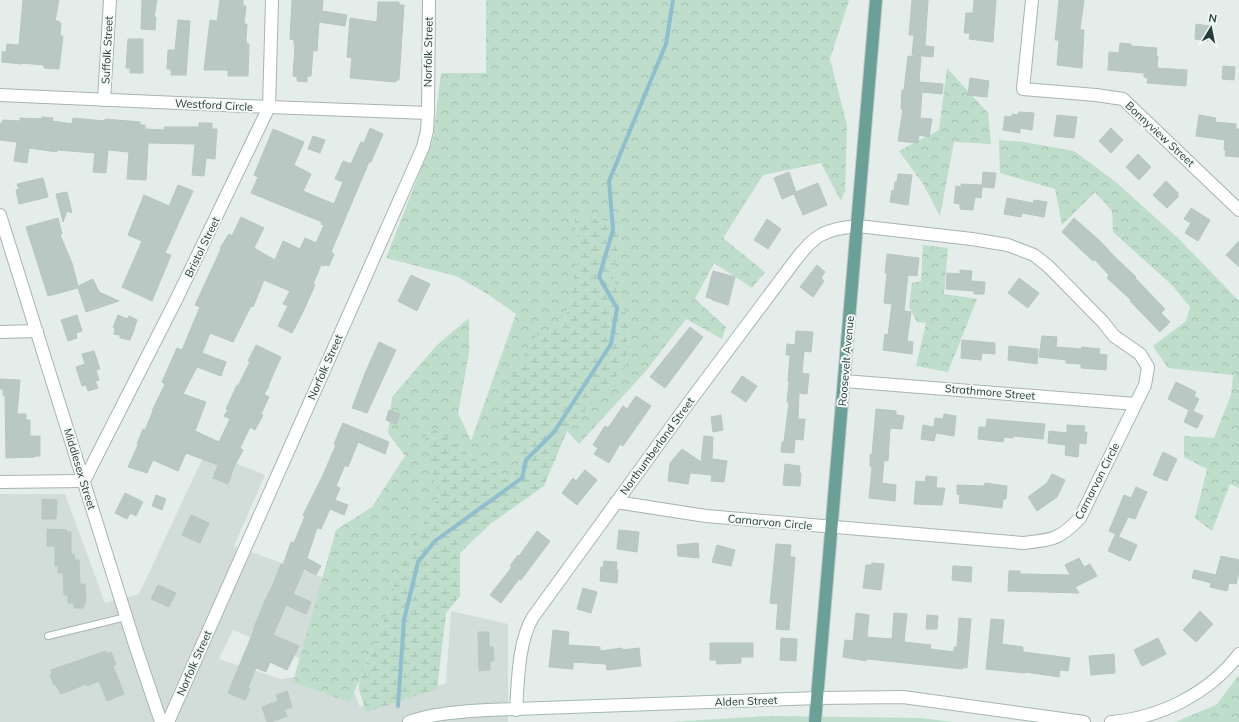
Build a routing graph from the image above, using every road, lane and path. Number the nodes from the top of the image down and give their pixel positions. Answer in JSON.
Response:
{"nodes":[{"id":1,"x":110,"y":0,"type":"edge"},
{"id":2,"x":272,"y":0,"type":"edge"},
{"id":3,"x":429,"y":0,"type":"edge"},
{"id":4,"x":876,"y":0,"type":"edge"},
{"id":5,"x":1032,"y":0,"type":"edge"},
{"id":6,"x":0,"y":95,"type":"edge"},
{"id":7,"x":104,"y":100,"type":"junction"},
{"id":8,"x":269,"y":107,"type":"junction"},
{"id":9,"x":428,"y":113,"type":"junction"},
{"id":10,"x":1239,"y":210,"type":"edge"},
{"id":11,"x":0,"y":215,"type":"edge"},
{"id":12,"x":858,"y":226,"type":"junction"},
{"id":13,"x":0,"y":332,"type":"edge"},
{"id":14,"x":37,"y":332,"type":"junction"},
{"id":15,"x":844,"y":381,"type":"junction"},
{"id":16,"x":1135,"y":404,"type":"junction"},
{"id":17,"x":84,"y":481,"type":"junction"},
{"id":18,"x":0,"y":482,"type":"edge"},
{"id":19,"x":616,"y":502,"type":"junction"},
{"id":20,"x":832,"y":527,"type":"junction"},
{"id":21,"x":126,"y":617,"type":"junction"},
{"id":22,"x":48,"y":636,"type":"dead end"},
{"id":23,"x":1239,"y":654,"type":"edge"},
{"id":24,"x":818,"y":698,"type":"junction"},
{"id":25,"x":516,"y":710,"type":"junction"},
{"id":26,"x":161,"y":722,"type":"edge"},
{"id":27,"x":168,"y":722,"type":"edge"},
{"id":28,"x":409,"y":722,"type":"edge"},
{"id":29,"x":815,"y":722,"type":"edge"},
{"id":30,"x":1084,"y":722,"type":"edge"},
{"id":31,"x":1111,"y":722,"type":"edge"}],
"edges":[{"from":1,"to":7,"type":"street","name":"Suffolk Street"},
{"from":2,"to":8,"type":"street","name":"Bristol Street"},
{"from":3,"to":9,"type":"street","name":"Norfolk Street"},
{"from":4,"to":12,"type":"main road","name":"Roosevelt Avenue"},
{"from":5,"to":10,"type":"street","name":"Bonnyview Street"},
{"from":6,"to":7,"type":"street","name":"Westford Circle"},
{"from":7,"to":8,"type":"street","name":"Westford Circle"},
{"from":8,"to":9,"type":"street","name":"Westford Circle"},
{"from":8,"to":17,"type":"street","name":"Bristol Street"},
{"from":9,"to":27,"type":"street","name":"Norfolk Street"},
{"from":11,"to":14,"type":"street","name":"Middlesex Street"},
{"from":12,"to":15,"type":"main road","name":"Roosevelt Avenue"},
{"from":12,"to":16,"type":"street","name":"Carnarvon Circle"},
{"from":12,"to":19,"type":"street","name":"Northumberland Street"},
{"from":13,"to":14,"type":"street"},
{"from":14,"to":17,"type":"street","name":"Middlesex Street"},
{"from":15,"to":16,"type":"street","name":"Strathmore Street"},
{"from":15,"to":20,"type":"main road","name":"Roosevelt Avenue"},
{"from":16,"to":20,"type":"street","name":"Carnarvon Circle"},
{"from":17,"to":18,"type":"street"},
{"from":17,"to":21,"type":"street","name":"Middlesex Street"},
{"from":19,"to":20,"type":"street","name":"Carnarvon Circle"},
{"from":19,"to":25,"type":"street","name":"Northumberland Street"},
{"from":20,"to":24,"type":"main road","name":"Roosevelt Avenue"},
{"from":21,"to":22,"type":"lane"},
{"from":21,"to":26,"type":"street","name":"Middlesex Street"},
{"from":23,"to":31,"type":"street"},
{"from":24,"to":25,"type":"street","name":"Alden Street"},
{"from":24,"to":29,"type":"main road","name":"Roosevelt Avenue"},
{"from":24,"to":30,"type":"street","name":"Alden Street"},
{"from":25,"to":28,"type":"street","name":"Alden Street"}]}
